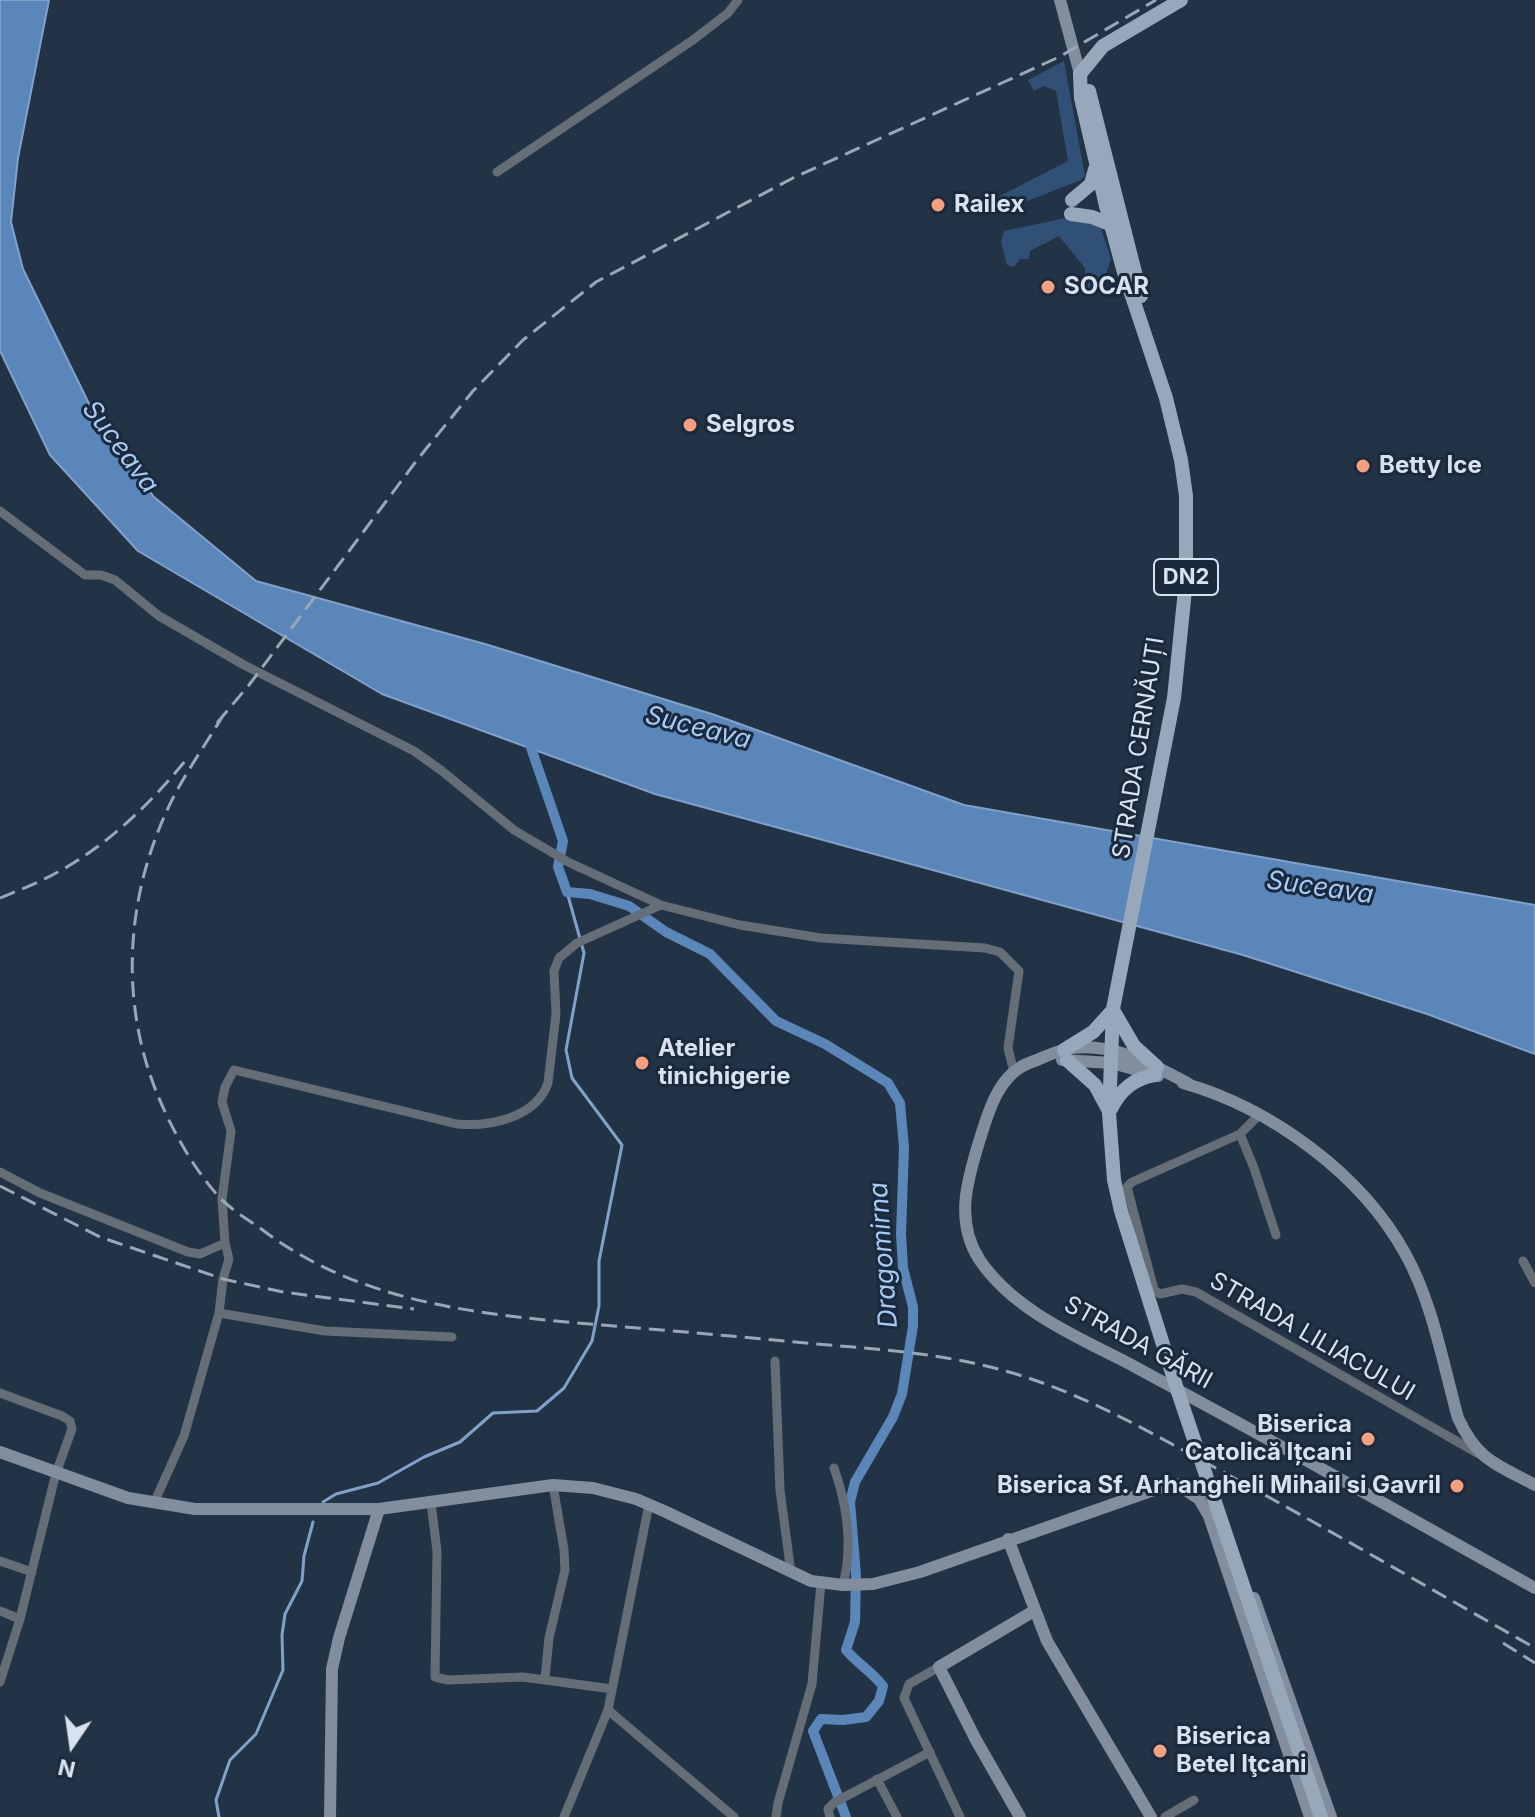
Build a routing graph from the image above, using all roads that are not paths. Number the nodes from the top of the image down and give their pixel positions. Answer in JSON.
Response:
{"nodes":[{"id":1,"x":738,"y":0,"type":"edge"},
{"id":2,"x":1060,"y":0,"type":"edge"},
{"id":3,"x":1181,"y":0,"type":"edge"},
{"id":4,"x":1080,"y":74,"type":"junction"},
{"id":5,"x":1096,"y":165,"type":"junction"},
{"id":6,"x":497,"y":172,"type":"dead end"},
{"id":7,"x":1112,"y":225,"type":"junction"},
{"id":8,"x":1166,"y":398,"type":"junction"},
{"id":9,"x":0,"y":511,"type":"edge"},
{"id":10,"x":661,"y":905,"type":"junction"},
{"id":11,"x":1113,"y":1009,"type":"junction"},
{"id":12,"x":1065,"y":1055,"type":"junction"},
{"id":13,"x":1112,"y":1057,"type":"junction"},
{"id":14,"x":1156,"y":1071,"type":"junction"},
{"id":15,"x":1014,"y":1072,"type":"junction"},
{"id":16,"x":1109,"y":1113,"type":"junction"},
{"id":17,"x":1259,"y":1115,"type":"junction"},
{"id":18,"x":1240,"y":1134,"type":"junction"},
{"id":19,"x":0,"y":1172,"type":"edge"},
{"id":20,"x":1276,"y":1235,"type":"dead end"},
{"id":21,"x":225,"y":1243,"type":"junction"},
{"id":22,"x":1523,"y":1261,"type":"dead end"},
{"id":23,"x":1535,"y":1283,"type":"edge"},
{"id":24,"x":219,"y":1313,"type":"junction"},
{"id":25,"x":452,"y":1337,"type":"dead end"},
{"id":26,"x":775,"y":1361,"type":"dead end"},
{"id":27,"x":0,"y":1393,"type":"edge"},
{"id":28,"x":0,"y":1452,"type":"edge"},
{"id":29,"x":1482,"y":1456,"type":"junction"},
{"id":30,"x":834,"y":1468,"type":"dead end"},
{"id":31,"x":56,"y":1473,"type":"junction"},
{"id":32,"x":553,"y":1485,"type":"junction"},
{"id":33,"x":1168,"y":1485,"type":"junction"},
{"id":34,"x":1535,"y":1485,"type":"edge"},
{"id":35,"x":154,"y":1503,"type":"junction"},
{"id":36,"x":431,"y":1503,"type":"junction"},
{"id":37,"x":649,"y":1504,"type":"junction"},
{"id":38,"x":379,"y":1509,"type":"junction"},
{"id":39,"x":1008,"y":1539,"type":"junction"},
{"id":40,"x":0,"y":1561,"type":"edge"},
{"id":41,"x":32,"y":1572,"type":"junction"},
{"id":42,"x":791,"y":1573,"type":"junction"},
{"id":43,"x":821,"y":1583,"type":"junction"},
{"id":44,"x":846,"y":1585,"type":"junction"},
{"id":45,"x":1535,"y":1588,"type":"edge"},
{"id":46,"x":0,"y":1611,"type":"edge"},
{"id":47,"x":1034,"y":1611,"type":"junction"},
{"id":48,"x":20,"y":1619,"type":"junction"},
{"id":49,"x":939,"y":1667,"type":"junction"},
{"id":50,"x":545,"y":1678,"type":"junction"},
{"id":51,"x":0,"y":1682,"type":"edge"},
{"id":52,"x":612,"y":1689,"type":"junction"},
{"id":53,"x":608,"y":1710,"type":"junction"},
{"id":54,"x":930,"y":1752,"type":"junction"},
{"id":55,"x":877,"y":1779,"type":"junction"},
{"id":56,"x":1194,"y":1800,"type":"dead end"},
{"id":57,"x":330,"y":1817,"type":"edge"},
{"id":58,"x":564,"y":1817,"type":"edge"},
{"id":59,"x":734,"y":1817,"type":"edge"},
{"id":60,"x":776,"y":1817,"type":"edge"},
{"id":61,"x":830,"y":1817,"type":"edge"},
{"id":62,"x":897,"y":1817,"type":"edge"},
{"id":63,"x":960,"y":1817,"type":"edge"},
{"id":64,"x":1020,"y":1817,"type":"edge"},
{"id":65,"x":1151,"y":1817,"type":"edge"},
{"id":66,"x":1165,"y":1817,"type":"edge"},
{"id":67,"x":1310,"y":1817,"type":"edge"},
{"id":68,"x":1321,"y":1817,"type":"edge"},
{"id":69,"x":1331,"y":1817,"type":"edge"}],
"edges":[{"from":1,"to":6,"type":"street"},
{"from":2,"to":4,"type":"street","name":"STRADA CERNĂUȚI"},
{"from":3,"to":4,"type":"main road"},
{"from":4,"to":5,"type":"main road","name":"STRADA CERNĂUȚI","number":"DN2"},
{"from":4,"to":8,"type":"main road","name":"STRADA CERNĂUȚI","number":"DN2"},
{"from":5,"to":7,"type":"main road","name":"STRADA CERNĂUȚI","number":"DN2"},
{"from":5,"to":7,"type":"main road"},
{"from":7,"to":8,"type":"main road","name":"STRADA CERNĂUȚI","number":"DN2"},
{"from":8,"to":11,"type":"main road","name":"STRADA CERNĂUȚI","number":"DN2"},
{"from":9,"to":10,"type":"street"},
{"from":10,"to":15,"type":"street"},
{"from":10,"to":21,"type":"street"},
{"from":11,"to":12,"type":"main road"},
{"from":11,"to":13,"type":"main road","number":"DN2"},
{"from":11,"to":14,"type":"main road"},
{"from":12,"to":13,"type":"street"},
{"from":12,"to":15,"type":"street"},
{"from":12,"to":16,"type":"main road"},
{"from":13,"to":14,"type":"street"},
{"from":13,"to":16,"type":"main road","number":"DN2"},
{"from":14,"to":16,"type":"main road"},
{"from":14,"to":17,"type":"street"},
{"from":15,"to":45,"type":"street","name":"STRADA GĂRII"},
{"from":16,"to":68,"type":"main road","number":"DN2"},
{"from":17,"to":18,"type":"street","name":"STRADA LILIACULUI"},
{"from":17,"to":29,"type":"street"},
{"from":18,"to":20,"type":"street"},
{"from":18,"to":29,"type":"street","name":"STRADA LILIACULUI"},
{"from":19,"to":21,"type":"street"},
{"from":21,"to":24,"type":"street"},
{"from":22,"to":23,"type":"street"},
{"from":24,"to":25,"type":"street"},
{"from":24,"to":35,"type":"street"},
{"from":26,"to":42,"type":"street"},
{"from":27,"to":31,"type":"street"},
{"from":28,"to":31,"type":"street"},
{"from":29,"to":34,"type":"street"},
{"from":30,"to":44,"type":"street"},
{"from":31,"to":35,"type":"street"},
{"from":31,"to":41,"type":"street"},
{"from":32,"to":36,"type":"street"},
{"from":32,"to":37,"type":"street"},
{"from":32,"to":50,"type":"street"},
{"from":33,"to":39,"type":"street"},
{"from":33,"to":67,"type":"street"},
{"from":33,"to":69,"type":"street"},
{"from":35,"to":38,"type":"street"},
{"from":36,"to":38,"type":"street"},
{"from":36,"to":50,"type":"street"},
{"from":37,"to":42,"type":"street"},
{"from":37,"to":52,"type":"street"},
{"from":38,"to":57,"type":"street"},
{"from":39,"to":44,"type":"street"},
{"from":39,"to":47,"type":"street"},
{"from":40,"to":41,"type":"street"},
{"from":41,"to":48,"type":"street"},
{"from":42,"to":43,"type":"street"},
{"from":43,"to":44,"type":"street"},
{"from":43,"to":60,"type":"street"},
{"from":46,"to":48,"type":"street"},
{"from":47,"to":49,"type":"street"},
{"from":47,"to":65,"type":"street"},
{"from":48,"to":51,"type":"street"},
{"from":49,"to":54,"type":"street"},
{"from":49,"to":64,"type":"street"},
{"from":50,"to":52,"type":"street"},
{"from":52,"to":53,"type":"street"},
{"from":53,"to":58,"type":"street"},
{"from":53,"to":59,"type":"street"},
{"from":54,"to":55,"type":"street"},
{"from":54,"to":63,"type":"street"},
{"from":55,"to":61,"type":"street"},
{"from":55,"to":62,"type":"street"},
{"from":56,"to":66,"type":"street"}]}
